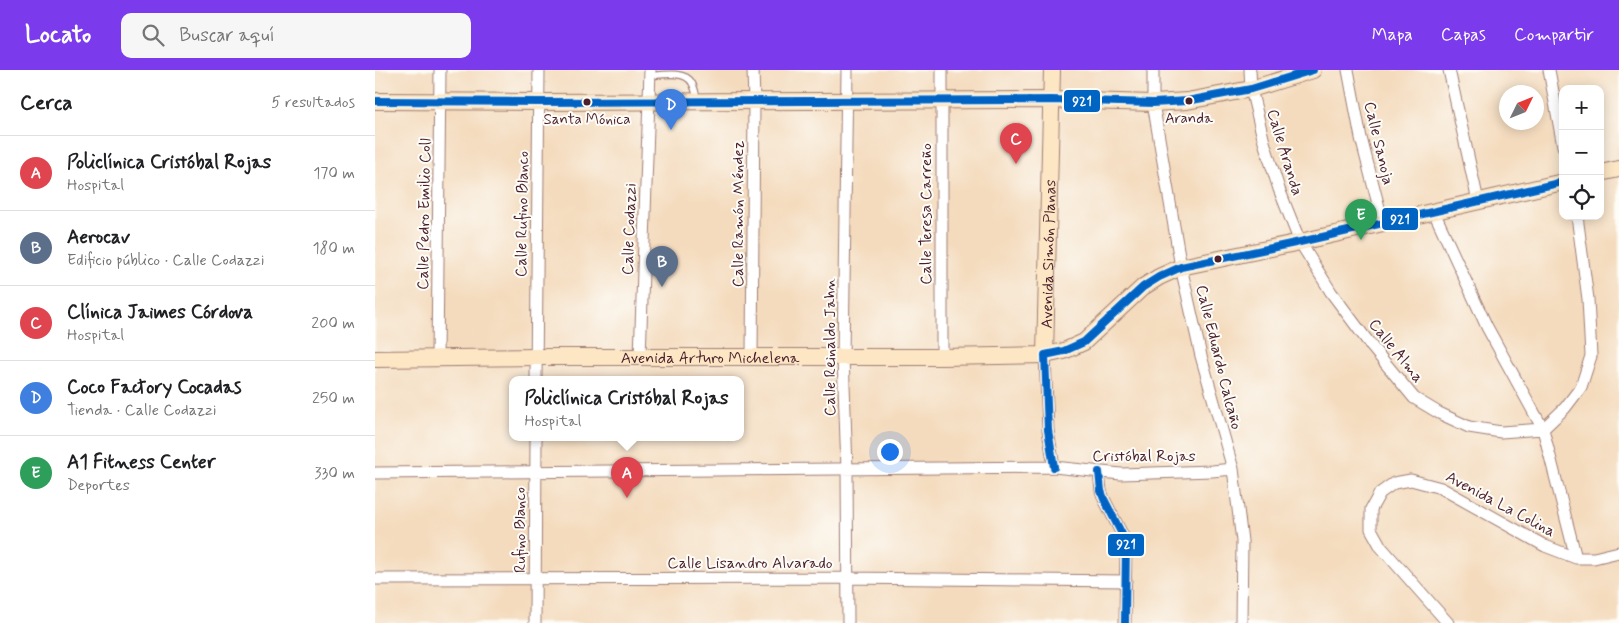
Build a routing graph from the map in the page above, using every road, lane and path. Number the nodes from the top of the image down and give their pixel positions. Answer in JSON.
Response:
{"nodes":[{"id":1,"x":440,"y":70,"type":"edge"},
{"id":2,"x":539,"y":70,"type":"edge"},
{"id":3,"x":753,"y":70,"type":"edge"},
{"id":4,"x":847,"y":70,"type":"edge"},
{"id":5,"x":942,"y":70,"type":"edge"},
{"id":6,"x":1041,"y":70,"type":"edge"},
{"id":7,"x":1051,"y":70,"type":"edge"},
{"id":8,"x":1153,"y":70,"type":"edge"},
{"id":9,"x":1250,"y":70,"type":"edge"},
{"id":10,"x":1313,"y":70,"type":"edge"},
{"id":11,"x":1348,"y":70,"type":"edge"},
{"id":12,"x":1449,"y":70,"type":"edge"},
{"id":13,"x":1549,"y":70,"type":"edge"},
{"id":14,"x":649,"y":73,"type":"edge"},
{"id":15,"x":1251,"y":89,"type":"junction"},
{"id":16,"x":1047,"y":100,"type":"junction"},
{"id":17,"x":375,"y":101,"type":"edge"},
{"id":18,"x":441,"y":101,"type":"junction"},
{"id":19,"x":698,"y":101,"type":"junction"},
{"id":20,"x":754,"y":101,"type":"junction"},
{"id":21,"x":847,"y":101,"type":"junction"},
{"id":22,"x":941,"y":101,"type":"junction"},
{"id":23,"x":539,"y":102,"type":"junction"},
{"id":24,"x":648,"y":102,"type":"junction"},
{"id":25,"x":1153,"y":103,"type":"junction"},
{"id":26,"x":1560,"y":130,"type":"edge"},
{"id":27,"x":1619,"y":169,"type":"edge"},
{"id":28,"x":1604,"y":173,"type":"edge"},
{"id":29,"x":1559,"y":183,"type":"edge"},
{"id":30,"x":1478,"y":201,"type":"junction"},
{"id":31,"x":1434,"y":212,"type":"junction"},
{"id":32,"x":1578,"y":220,"type":"edge"},
{"id":33,"x":1383,"y":223,"type":"junction"},
{"id":34,"x":1300,"y":242,"type":"junction"},
{"id":35,"x":1181,"y":267,"type":"junction"},
{"id":36,"x":1045,"y":355,"type":"junction"},
{"id":37,"x":640,"y":357,"type":"junction"},
{"id":38,"x":752,"y":357,"type":"junction"},
{"id":39,"x":843,"y":357,"type":"junction"},
{"id":40,"x":942,"y":357,"type":"junction"},
{"id":41,"x":536,"y":358,"type":"junction"},
{"id":42,"x":375,"y":359,"type":"edge"},
{"id":43,"x":437,"y":359,"type":"junction"},
{"id":44,"x":536,"y":376,"type":"edge"},
{"id":45,"x":1543,"y":429,"type":"junction"},
{"id":46,"x":536,"y":441,"type":"edge"},
{"id":47,"x":1054,"y":467,"type":"junction"},
{"id":48,"x":847,"y":469,"type":"junction"},
{"id":49,"x":1233,"y":469,"type":"junction"},
{"id":50,"x":536,"y":472,"type":"junction"},
{"id":51,"x":1099,"y":472,"type":"junction"},
{"id":52,"x":375,"y":473,"type":"edge"},
{"id":53,"x":1619,"y":552,"type":"edge"},
{"id":54,"x":1576,"y":558,"type":"junction"},
{"id":55,"x":375,"y":578,"type":"edge"},
{"id":56,"x":536,"y":578,"type":"junction"},
{"id":57,"x":847,"y":578,"type":"junction"},
{"id":58,"x":1125,"y":581,"type":"junction"},
{"id":59,"x":535,"y":623,"type":"edge"},
{"id":60,"x":848,"y":623,"type":"edge"},
{"id":61,"x":1125,"y":623,"type":"edge"},
{"id":62,"x":1241,"y":623,"type":"edge"},
{"id":63,"x":1448,"y":623,"type":"edge"}],
"edges":[{"from":1,"to":18,"type":"street","name":"Calle Pedro Emilio Coll"},
{"from":2,"to":23,"type":"street","name":"Calle Rufino Blanco"},
{"from":3,"to":20,"type":"street","name":"Calle Ramón Méndez"},
{"from":4,"to":21,"type":"street","name":"Calle Reinaldo Jahn"},
{"from":5,"to":22,"type":"street","name":"Calle Teresa Carreño"},
{"from":6,"to":16,"type":"street","name":"Avenida Simón Planas"},
{"from":7,"to":16,"type":"street","name":"Avenida Simón Planas"},
{"from":8,"to":25,"type":"street","name":"Calle Eduardo Calcaño"},
{"from":9,"to":15,"type":"street","name":"Calle Aranda"},
{"from":10,"to":15,"type":"street"},
{"from":11,"to":33,"type":"street","name":"Calle Sanoja"},
{"from":12,"to":30,"type":"street"},
{"from":13,"to":26,"type":"street"},
{"from":14,"to":19,"type":"lane"},
{"from":14,"to":24,"type":"street","name":"Calle Codazzi"},
{"from":15,"to":25,"type":"street"},
{"from":15,"to":34,"type":"street","name":"Calle Aranda"},
{"from":16,"to":22,"type":"street"},
{"from":16,"to":25,"type":"street"},
{"from":16,"to":36,"type":"street","name":"Avenida Simón Planas"},
{"from":17,"to":18,"type":"street"},
{"from":18,"to":23,"type":"street"},
{"from":18,"to":43,"type":"street","name":"Calle Pedro Emilio Coll"},
{"from":19,"to":20,"type":"street"},
{"from":19,"to":24,"type":"street"},
{"from":20,"to":21,"type":"street"},
{"from":20,"to":38,"type":"street","name":"Calle Ramón Méndez"},
{"from":21,"to":22,"type":"street"},
{"from":21,"to":39,"type":"street","name":"Calle Reinaldo Jahn"},
{"from":22,"to":40,"type":"street","name":"Calle Teresa Carreño"},
{"from":23,"to":24,"type":"street"},
{"from":23,"to":41,"type":"street","name":"Calle Rufino Blanco"},
{"from":24,"to":37,"type":"street","name":"Calle Codazzi"},
{"from":25,"to":35,"type":"street","name":"Calle Eduardo Calcaño"},
{"from":27,"to":28,"type":"street"},
{"from":29,"to":30,"type":"street","name":"Avenida Arturo Michelena"},
{"from":30,"to":31,"type":"street","name":"Avenida Arturo Michelena"},
{"from":31,"to":33,"type":"street","name":"Avenida Arturo Michelena"},
{"from":31,"to":45,"type":"street"},
{"from":32,"to":45,"type":"street"},
{"from":33,"to":34,"type":"street","name":"Avenida Arturo Michelena"},
{"from":34,"to":35,"type":"street","name":"Avenida Arturo Michelena"},
{"from":34,"to":45,"type":"street","name":"Calle Alma"},
{"from":35,"to":36,"type":"street","name":"Avenida Arturo Michelena"},
{"from":35,"to":49,"type":"street","name":"Calle Eduardo Calcaño"},
{"from":36,"to":40,"type":"street","name":"Avenida Arturo Michelena"},
{"from":36,"to":47,"type":"street","name":"Avenida Simón Planas"},
{"from":37,"to":38,"type":"street","name":"Avenida Arturo Michelena"},
{"from":37,"to":41,"type":"street","name":"Avenida Arturo Michelena"},
{"from":38,"to":39,"type":"street","name":"Avenida Arturo Michelena"},
{"from":39,"to":40,"type":"street","name":"Avenida Arturo Michelena"},
{"from":39,"to":48,"type":"street","name":"Calle Reinaldo Jahn"},
{"from":41,"to":43,"type":"street","name":"Avenida Arturo Michelena"},
{"from":41,"to":44,"type":"street"},
{"from":42,"to":43,"type":"street","name":"Avenida Arturo Michelena"},
{"from":45,"to":54,"type":"street"},
{"from":46,"to":50,"type":"street","name":"Rufino Blanco"},
{"from":47,"to":48,"type":"street","name":"Cristóbal Rojas"},
{"from":47,"to":51,"type":"street","name":"Cristóbal Rojas"},
{"from":48,"to":50,"type":"street","name":"Cristóbal Rojas"},
{"from":48,"to":57,"type":"street","name":"Calle Reinaldo Jahn"},
{"from":49,"to":51,"type":"street","name":"Cristóbal Rojas"},
{"from":49,"to":62,"type":"street","name":"Calle Eduardo Calcaño"},
{"from":50,"to":52,"type":"street","name":"Cristóbal Rojas"},
{"from":50,"to":56,"type":"street","name":"Rufino Blanco"},
{"from":51,"to":58,"type":"street"},
{"from":53,"to":54,"type":"street","name":"Avenida La Colina"},
{"from":54,"to":63,"type":"street","name":"Avenida La Colina"},
{"from":55,"to":56,"type":"street","name":"Calle Lisandro Alvarado"},
{"from":56,"to":57,"type":"street","name":"Calle Lisandro Alvarado"},
{"from":56,"to":59,"type":"street","name":"Rufino Blanco"},
{"from":57,"to":58,"type":"street","name":"Calle Lisandro Alvarado"},
{"from":57,"to":60,"type":"street","name":"Calle Reinaldo Jahn"},
{"from":58,"to":61,"type":"street"}]}
